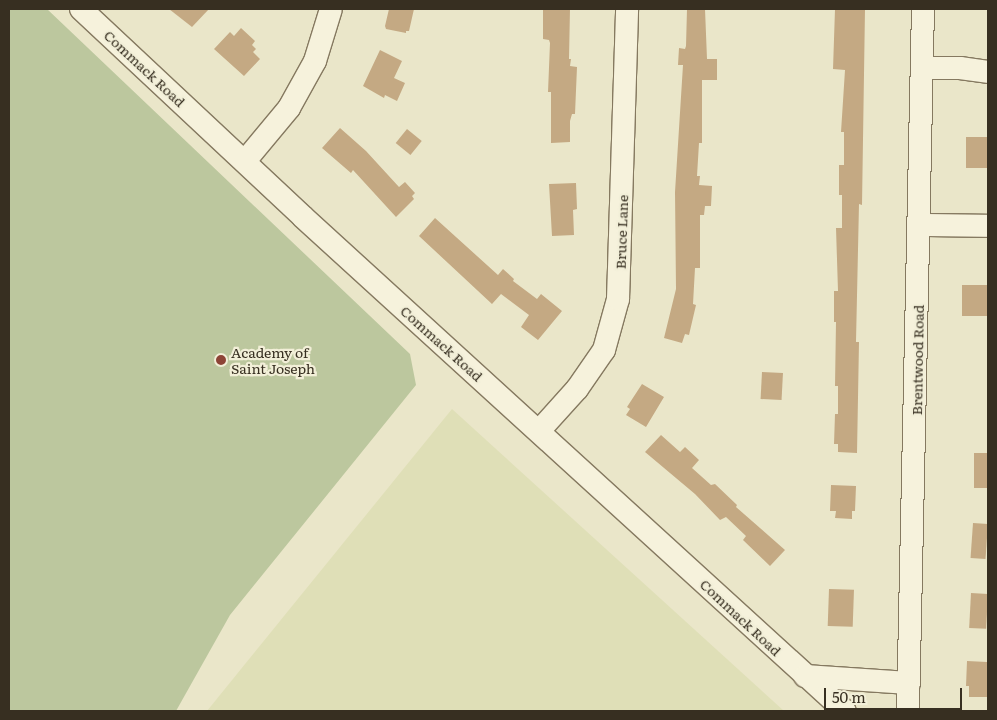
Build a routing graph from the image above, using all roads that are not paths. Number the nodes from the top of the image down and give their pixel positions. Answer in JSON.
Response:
{"nodes":[{"id":1,"x":81,"y":9,"type":"edge"},
{"id":2,"x":331,"y":9,"type":"edge"},
{"id":3,"x":627,"y":9,"type":"edge"},
{"id":4,"x":923,"y":9,"type":"edge"},
{"id":5,"x":922,"y":68,"type":"junction"},
{"id":6,"x":988,"y":72,"type":"edge"},
{"id":7,"x":245,"y":160,"type":"junction"},
{"id":8,"x":920,"y":225,"type":"junction"},
{"id":9,"x":988,"y":226,"type":"edge"},
{"id":10,"x":539,"y":430,"type":"junction"},
{"id":11,"x":805,"y":676,"type":"junction"},
{"id":12,"x":909,"y":683,"type":"junction"},
{"id":13,"x":845,"y":711,"type":"edge"},
{"id":14,"x":908,"y":711,"type":"edge"}],
"edges":[{"from":1,"to":7,"type":"street","name":"Commack Road"},
{"from":2,"to":7,"type":"street"},
{"from":3,"to":10,"type":"street","name":"Bruce Lane"},
{"from":4,"to":5,"type":"street","name":"Brentwood Road"},
{"from":5,"to":6,"type":"street"},
{"from":5,"to":8,"type":"street","name":"Brentwood Road"},
{"from":7,"to":10,"type":"street","name":"Commack Road"},
{"from":8,"to":9,"type":"street"},
{"from":8,"to":12,"type":"street","name":"Brentwood Road"},
{"from":10,"to":11,"type":"street","name":"Commack Road"},
{"from":11,"to":12,"type":"street"},
{"from":11,"to":13,"type":"street","name":"Commack Road"},
{"from":12,"to":14,"type":"street","name":"Brentwood Road"}]}
